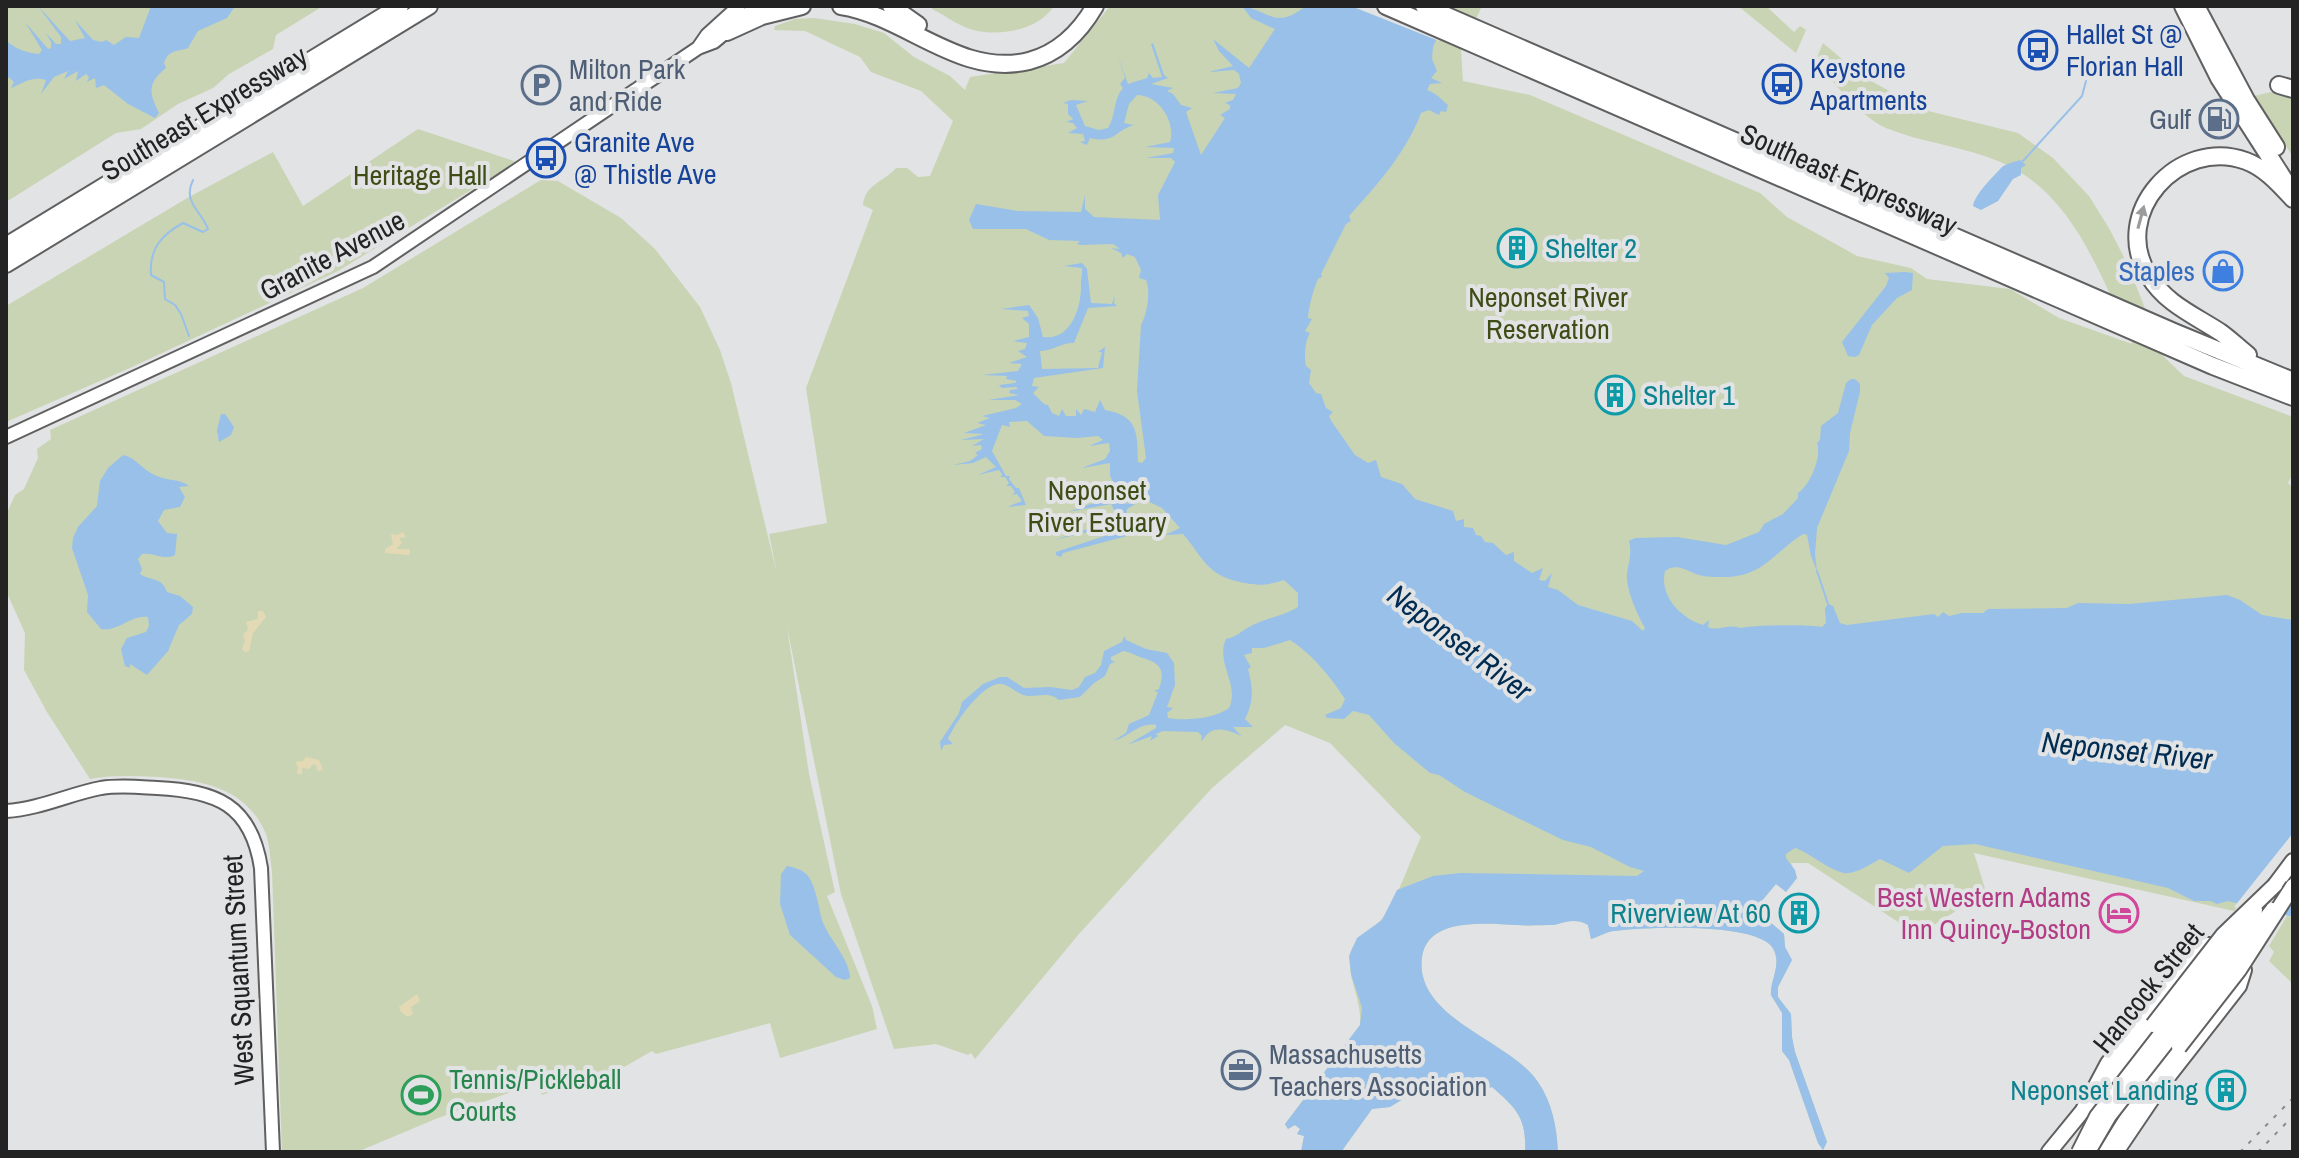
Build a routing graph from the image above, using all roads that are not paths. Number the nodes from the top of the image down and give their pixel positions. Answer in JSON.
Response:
{"nodes":[{"id":1,"x":385,"y":6,"type":"edge"},
{"id":2,"x":400,"y":6,"type":"edge"},
{"id":3,"x":416,"y":6,"type":"edge"},
{"id":4,"x":429,"y":6,"type":"edge"},
{"id":5,"x":739,"y":6,"type":"edge"},
{"id":6,"x":757,"y":6,"type":"edge"},
{"id":7,"x":802,"y":6,"type":"edge"},
{"id":8,"x":841,"y":6,"type":"edge"},
{"id":9,"x":891,"y":6,"type":"edge"},
{"id":10,"x":1083,"y":6,"type":"edge"},
{"id":11,"x":1095,"y":6,"type":"edge"},
{"id":12,"x":1386,"y":6,"type":"edge"},
{"id":13,"x":1404,"y":6,"type":"edge"},
{"id":14,"x":1424,"y":6,"type":"edge"},
{"id":15,"x":1442,"y":6,"type":"edge"},
{"id":16,"x":2183,"y":6,"type":"edge"},
{"id":17,"x":2196,"y":6,"type":"edge"},
{"id":18,"x":1470,"y":30,"type":"junction"},
{"id":19,"x":727,"y":32,"type":"junction"},
{"id":20,"x":698,"y":48,"type":"junction"},
{"id":21,"x":1780,"y":165,"type":"junction"},
{"id":22,"x":2293,"y":172,"type":"edge"},
{"id":23,"x":2293,"y":192,"type":"edge"},
{"id":24,"x":2293,"y":199,"type":"edge"},
{"id":25,"x":6,"y":236,"type":"edge"},
{"id":26,"x":6,"y":246,"type":"edge"},
{"id":27,"x":6,"y":256,"type":"edge"},
{"id":28,"x":6,"y":264,"type":"edge"},
{"id":29,"x":2248,"y":355,"type":"junction"},
{"id":30,"x":2293,"y":373,"type":"edge"},
{"id":31,"x":2293,"y":381,"type":"edge"},
{"id":32,"x":2293,"y":389,"type":"edge"},
{"id":33,"x":2293,"y":397,"type":"edge"},
{"id":34,"x":6,"y":437,"type":"edge"},
{"id":35,"x":6,"y":811,"type":"edge"},
{"id":36,"x":2293,"y":861,"type":"edge"},
{"id":37,"x":2293,"y":884,"type":"edge"},
{"id":38,"x":2275,"y":885,"type":"junction"},
{"id":39,"x":2184,"y":1049,"type":"junction"},
{"id":40,"x":2083,"y":1110,"type":"junction"},
{"id":41,"x":273,"y":1152,"type":"edge"},
{"id":42,"x":2049,"y":1152,"type":"edge"},
{"id":43,"x":2078,"y":1152,"type":"edge"},
{"id":44,"x":2089,"y":1152,"type":"edge"},
{"id":45,"x":2106,"y":1152,"type":"edge"},
{"id":46,"x":2116,"y":1152,"type":"edge"},
{"id":47,"x":2129,"y":1152,"type":"edge"}],
"edges":[{"from":1,"to":25,"type":"highway","name":"Southeast Expressway"},
{"from":2,"to":26,"type":"highway"},
{"from":3,"to":27,"type":"highway"},
{"from":4,"to":28,"type":"highway","name":"Southeast Expressway"},
{"from":5,"to":20,"type":"main road","name":"Granite Avenue"},
{"from":6,"to":19,"type":"main road","name":"Granite Avenue"},
{"from":7,"to":19,"type":"highway"},
{"from":8,"to":11,"type":"highway"},
{"from":9,"to":10,"type":"highway"},
{"from":12,"to":18,"type":"highway","name":"Southeast Expressway"},
{"from":13,"to":18,"type":"highway"},
{"from":14,"to":18,"type":"highway"},
{"from":15,"to":18,"type":"highway","name":"Southeast Expressway"},
{"from":16,"to":23,"type":"highway"},
{"from":17,"to":22,"type":"highway"},
{"from":18,"to":21,"type":"highway","name":"Southeast Expressway"},
{"from":19,"to":20,"type":"main road","name":"Granite Avenue"},
{"from":20,"to":34,"type":"main road","name":"Granite Avenue"},
{"from":21,"to":29,"type":"highway","name":"Southeast Expressway"},
{"from":21,"to":31,"type":"highway"},
{"from":21,"to":32,"type":"highway"},
{"from":21,"to":33,"type":"highway","name":"Southeast Expressway"},
{"from":29,"to":24,"type":"highway","one_way":true},
{"from":29,"to":30,"type":"highway","name":"Southeast Expressway"},
{"from":35,"to":41,"type":"main road","name":"West Squantum Street"},
{"from":36,"to":38,"type":"main road","name":"Hancock Street"},
{"from":37,"to":39,"type":"main road","name":"Hancock Street","bridge":true},
{"from":37,"to":44,"type":"main road","bridge":true},
{"from":38,"to":40,"type":"main road","name":"Hancock Street","bridge":true},
{"from":38,"to":43,"type":"main road","bridge":true},
{"from":39,"to":40,"type":"main road"},
{"from":39,"to":45,"type":"main road","name":"Hancock Street"},
{"from":39,"to":46,"type":"main road"},
{"from":39,"to":47,"type":"main road"},
{"from":40,"to":42,"type":"main road","name":"Hancock Street"}]}
